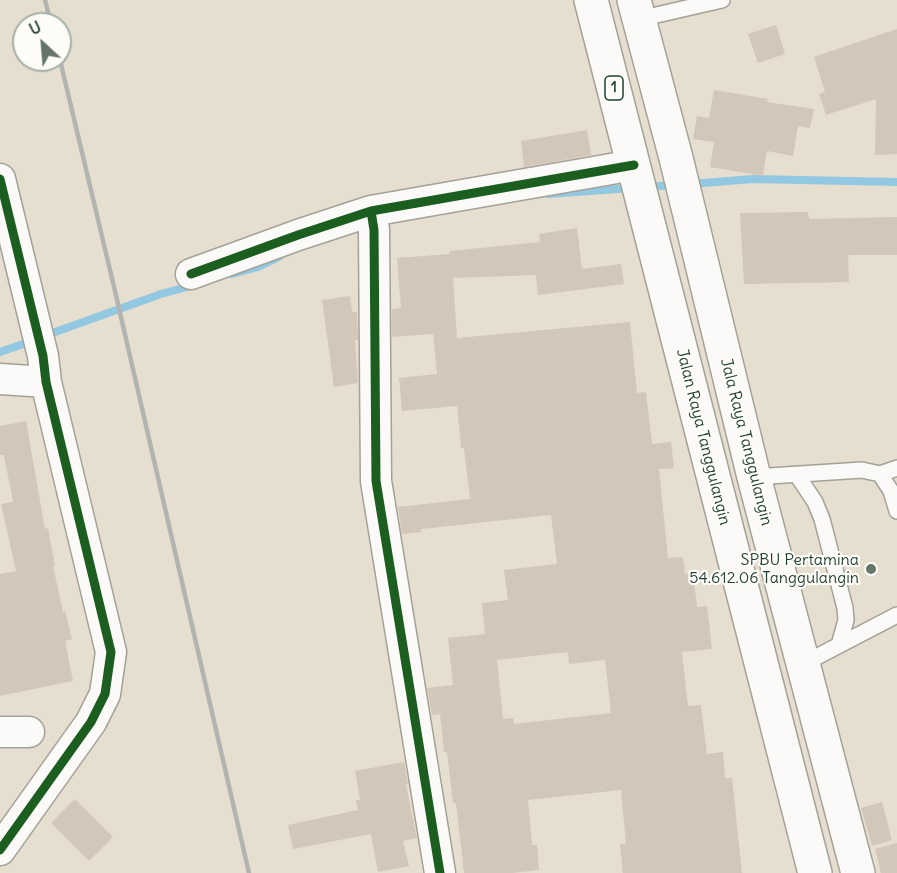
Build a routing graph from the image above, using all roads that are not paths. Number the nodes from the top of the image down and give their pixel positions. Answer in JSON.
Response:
{"nodes":[{"id":1,"x":591,"y":0,"type":"edge"},
{"id":2,"x":722,"y":0,"type":"edge"},
{"id":3,"x":636,"y":10,"type":"edge"},
{"id":4,"x":635,"y":171,"type":"junction"},
{"id":5,"x":0,"y":179,"type":"edge"},
{"id":6,"x":4,"y":211,"type":"edge"},
{"id":7,"x":372,"y":223,"type":"junction"},
{"id":8,"x":190,"y":274,"type":"dead end"},
{"id":9,"x":45,"y":369,"type":"junction"},
{"id":10,"x":0,"y":379,"type":"edge"},
{"id":11,"x":897,"y":468,"type":"edge"},
{"id":12,"x":879,"y":474,"type":"junction"},
{"id":13,"x":797,"y":475,"type":"junction"},
{"id":14,"x":754,"y":477,"type":"junction"},
{"id":15,"x":897,"y":511,"type":"edge"},
{"id":16,"x":897,"y":615,"type":"edge"},
{"id":17,"x":839,"y":645,"type":"junction"},
{"id":18,"x":803,"y":664,"type":"junction"},
{"id":19,"x":0,"y":850,"type":"edge"},
{"id":20,"x":440,"y":873,"type":"edge"},
{"id":21,"x":815,"y":873,"type":"edge"},
{"id":22,"x":858,"y":873,"type":"edge"}],
"edges":[{"from":1,"to":4,"type":"highway","name":"Jalan Raya Tanggulangin","number":"1"},
{"from":2,"to":3,"type":"lane"},
{"from":3,"to":14,"type":"highway","name":"Jala Raya Tanggulangin"},
{"from":4,"to":7,"type":"street"},
{"from":4,"to":21,"type":"highway","name":"Jalan Raya Tanggulangin","number":"1"},
{"from":5,"to":6,"type":"street"},
{"from":6,"to":9,"type":"street"},
{"from":7,"to":8,"type":"street"},
{"from":7,"to":20,"type":"street"},
{"from":9,"to":10,"type":"street"},
{"from":9,"to":19,"type":"street"},
{"from":11,"to":12,"type":"lane"},
{"from":12,"to":13,"type":"lane"},
{"from":12,"to":15,"type":"lane"},
{"from":13,"to":14,"type":"lane"},
{"from":13,"to":17,"type":"lane"},
{"from":14,"to":18,"type":"highway","name":"Jala Raya Tanggulangin"},
{"from":16,"to":17,"type":"lane"},
{"from":17,"to":18,"type":"lane"},
{"from":18,"to":22,"type":"highway","name":"Jala Raya Tanggulangin"}]}
